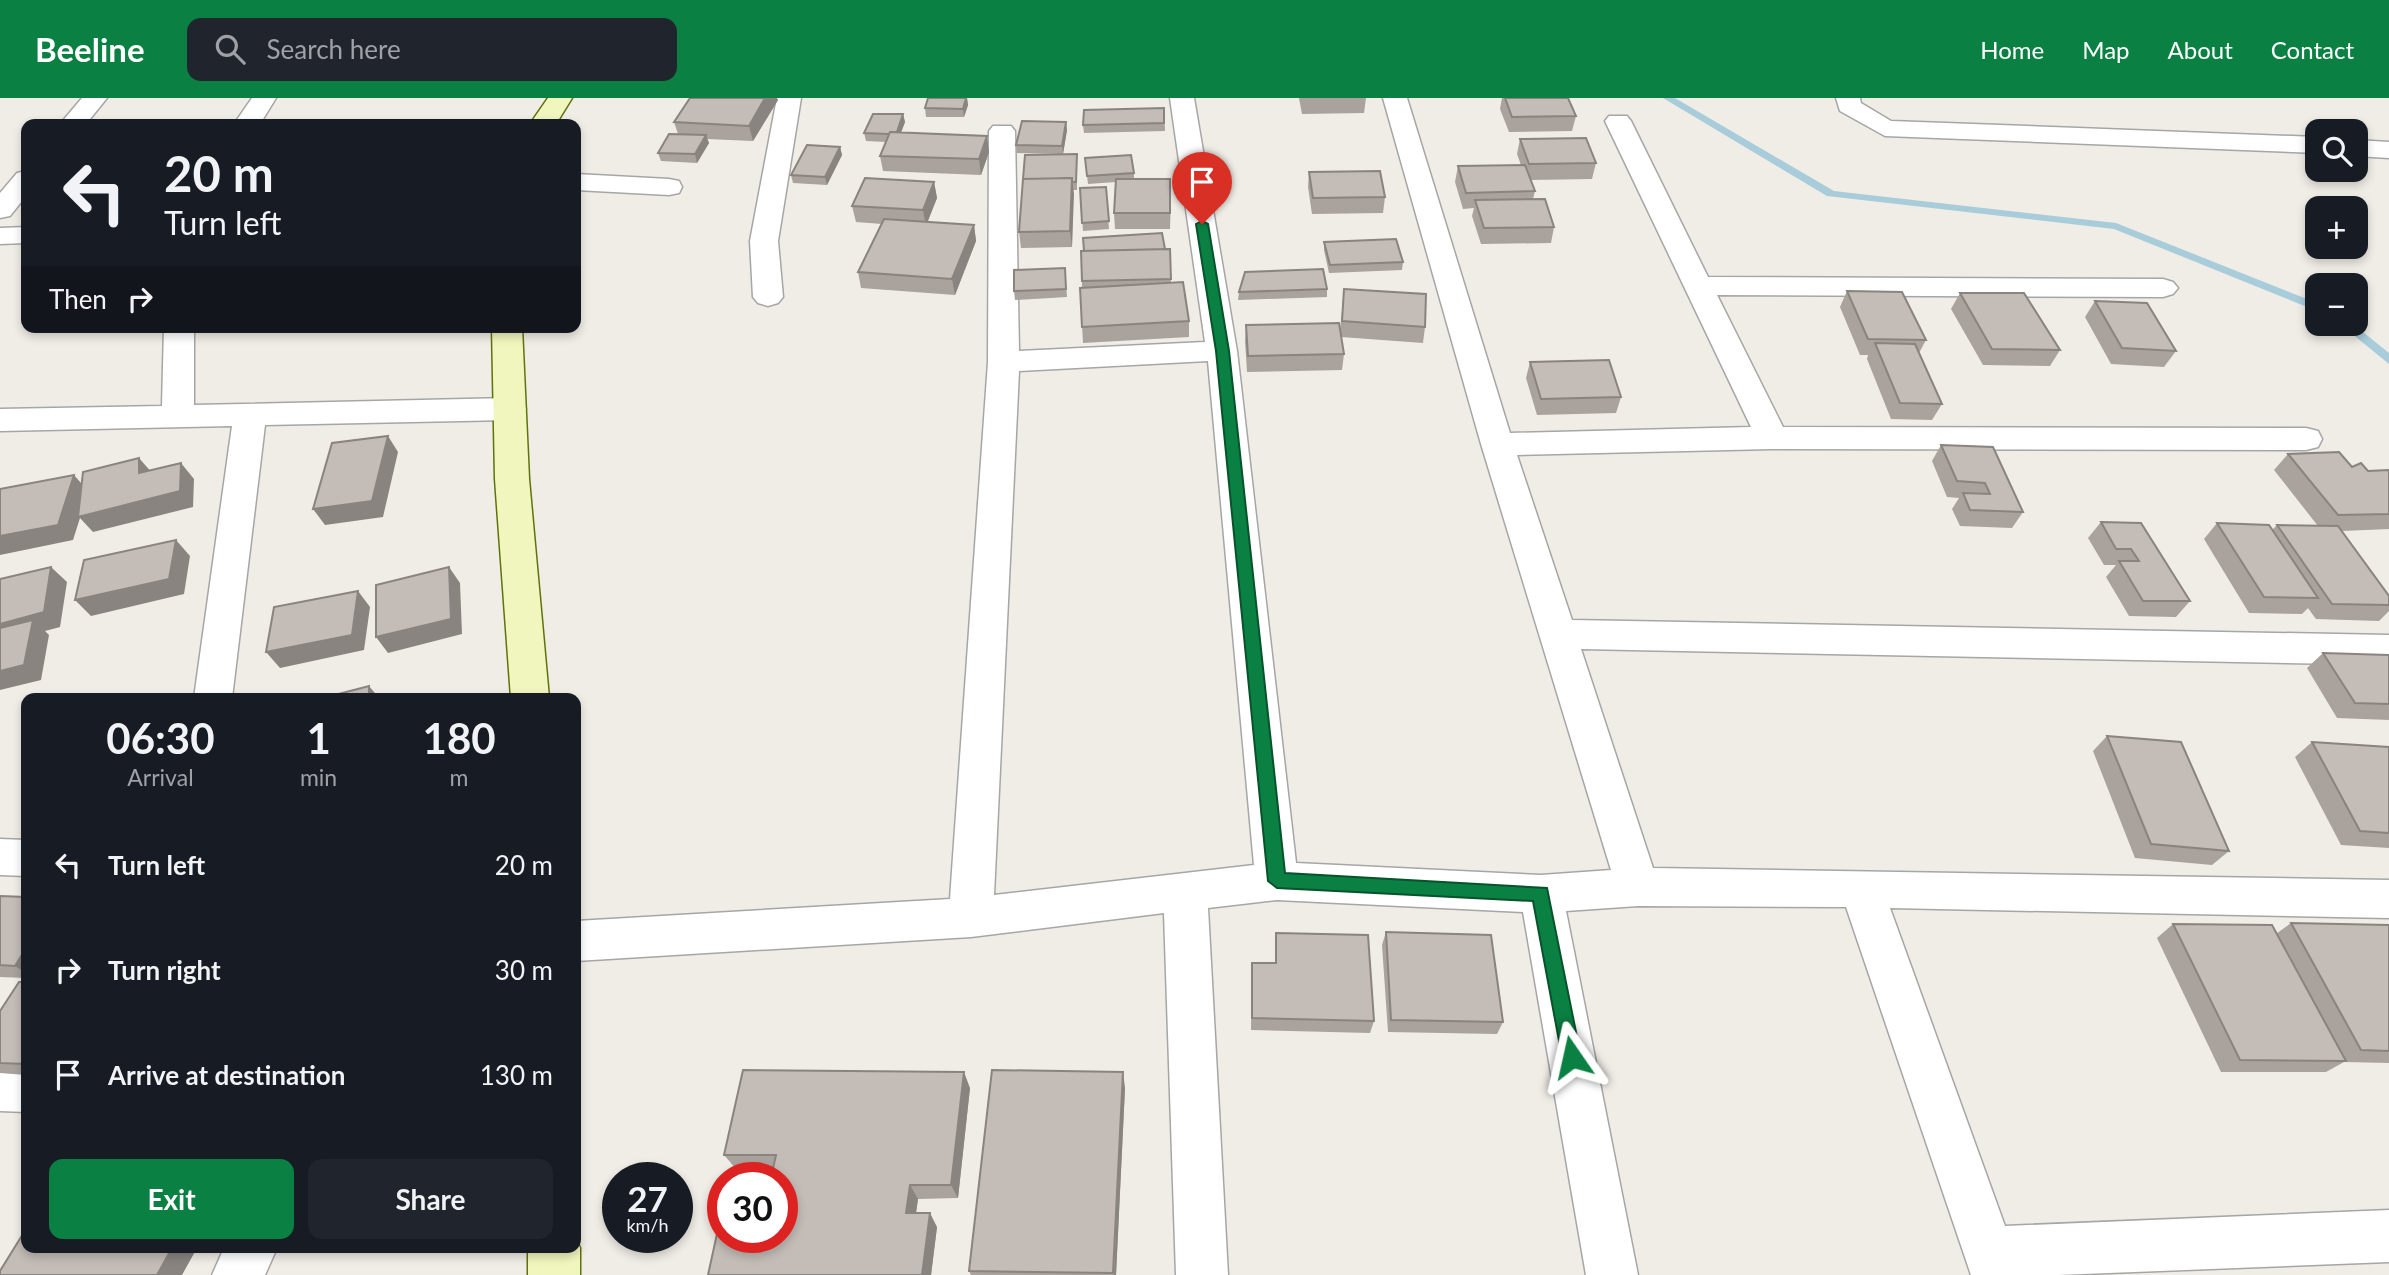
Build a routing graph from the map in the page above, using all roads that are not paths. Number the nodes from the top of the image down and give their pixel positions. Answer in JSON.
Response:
{"nodes":[{"id":1,"x":95,"y":98,"type":"edge"},
{"id":2,"x":264,"y":98,"type":"edge"},
{"id":3,"x":560,"y":98,"type":"edge"},
{"id":4,"x":789,"y":98,"type":"edge"},
{"id":5,"x":1182,"y":98,"type":"edge"},
{"id":6,"x":1395,"y":98,"type":"edge"},
{"id":7,"x":1848,"y":98,"type":"edge"},
{"id":8,"x":77,"y":119,"type":"edge"},
{"id":9,"x":250,"y":119,"type":"edge"},
{"id":10,"x":546,"y":119,"type":"edge"},
{"id":11,"x":1618,"y":121,"type":"dead end"},
{"id":12,"x":1002,"y":131,"type":"dead end"},
{"id":13,"x":2305,"y":145,"type":"edge"},
{"id":14,"x":2368,"y":149,"type":"edge"},
{"id":15,"x":2389,"y":150,"type":"edge"},
{"id":16,"x":581,"y":182,"type":"edge"},
{"id":17,"x":21,"y":185,"type":"edge"},
{"id":18,"x":669,"y":187,"type":"dead end"},
{"id":19,"x":0,"y":210,"type":"edge"},
{"id":20,"x":21,"y":235,"type":"edge"},
{"id":21,"x":0,"y":236,"type":"edge"},
{"id":22,"x":1700,"y":286,"type":"junction"},
{"id":23,"x":2163,"y":288,"type":"dead end"},
{"id":24,"x":768,"y":297,"type":"dead end"},
{"id":25,"x":179,"y":333,"type":"edge"},
{"id":26,"x":507,"y":333,"type":"edge"},
{"id":27,"x":1222,"y":351,"type":"junction"},
{"id":28,"x":1004,"y":362,"type":"junction"},
{"id":29,"x":510,"y":409,"type":"junction"},
{"id":30,"x":250,"y":415,"type":"junction"},
{"id":31,"x":178,"y":416,"type":"junction"},
{"id":32,"x":0,"y":420,"type":"edge"},
{"id":33,"x":1772,"y":439,"type":"junction"},
{"id":34,"x":2306,"y":439,"type":"dead end"},
{"id":35,"x":1497,"y":444,"type":"junction"},
{"id":36,"x":1559,"y":634,"type":"junction"},
{"id":37,"x":2389,"y":650,"type":"edge"},
{"id":38,"x":215,"y":693,"type":"edge"},
{"id":39,"x":530,"y":693,"type":"edge"},
{"id":40,"x":0,"y":857,"type":"edge"},
{"id":41,"x":21,"y":858,"type":"edge"},
{"id":42,"x":1277,"y":881,"type":"junction"},
{"id":43,"x":1638,"y":887,"type":"junction"},
{"id":44,"x":1861,"y":888,"type":"junction"},
{"id":45,"x":1185,"y":890,"type":"junction"},
{"id":46,"x":1541,"y":894,"type":"junction"},
{"id":47,"x":2389,"y":900,"type":"edge"},
{"id":48,"x":971,"y":917,"type":"junction"},
{"id":49,"x":581,"y":942,"type":"edge"},
{"id":50,"x":0,"y":1088,"type":"edge"},
{"id":51,"x":21,"y":1089,"type":"edge"},
{"id":52,"x":2389,"y":1236,"type":"edge"},
{"id":53,"x":249,"y":1253,"type":"edge"},
{"id":54,"x":554,"y":1253,"type":"edge"},
{"id":55,"x":1993,"y":1263,"type":"edge"},
{"id":56,"x":238,"y":1275,"type":"edge"},
{"id":57,"x":554,"y":1275,"type":"edge"},
{"id":58,"x":1202,"y":1275,"type":"edge"},
{"id":59,"x":1612,"y":1275,"type":"edge"}],
"edges":[{"from":1,"to":8,"type":"street"},
{"from":2,"to":9,"type":"street"},
{"from":3,"to":10,"type":"street"},
{"from":4,"to":24,"type":"street"},
{"from":5,"to":27,"type":"street"},
{"from":6,"to":35,"type":"street"},
{"from":7,"to":13,"type":"street"},
{"from":11,"to":22,"type":"street"},
{"from":12,"to":28,"type":"street"},
{"from":14,"to":15,"type":"street"},
{"from":16,"to":18,"type":"street"},
{"from":17,"to":19,"type":"street"},
{"from":20,"to":21,"type":"street"},
{"from":22,"to":23,"type":"street"},
{"from":22,"to":33,"type":"street"},
{"from":25,"to":31,"type":"street"},
{"from":26,"to":29,"type":"street"},
{"from":27,"to":28,"type":"street"},
{"from":27,"to":42,"type":"street"},
{"from":28,"to":48,"type":"street"},
{"from":29,"to":30,"type":"street"},
{"from":29,"to":39,"type":"street"},
{"from":30,"to":31,"type":"street"},
{"from":30,"to":38,"type":"street"},
{"from":31,"to":32,"type":"street"},
{"from":33,"to":34,"type":"street"},
{"from":33,"to":35,"type":"street"},
{"from":35,"to":36,"type":"street"},
{"from":36,"to":37,"type":"street"},
{"from":36,"to":43,"type":"street"},
{"from":40,"to":41,"type":"street"},
{"from":42,"to":45,"type":"street"},
{"from":42,"to":46,"type":"street"},
{"from":43,"to":44,"type":"street"},
{"from":43,"to":46,"type":"street"},
{"from":44,"to":47,"type":"street"},
{"from":44,"to":55,"type":"street"},
{"from":45,"to":48,"type":"street"},
{"from":45,"to":58,"type":"street"},
{"from":46,"to":59,"type":"street"},
{"from":48,"to":49,"type":"street"},
{"from":50,"to":51,"type":"street"},
{"from":52,"to":55,"type":"street"},
{"from":53,"to":56,"type":"street"},
{"from":54,"to":57,"type":"street"}]}
